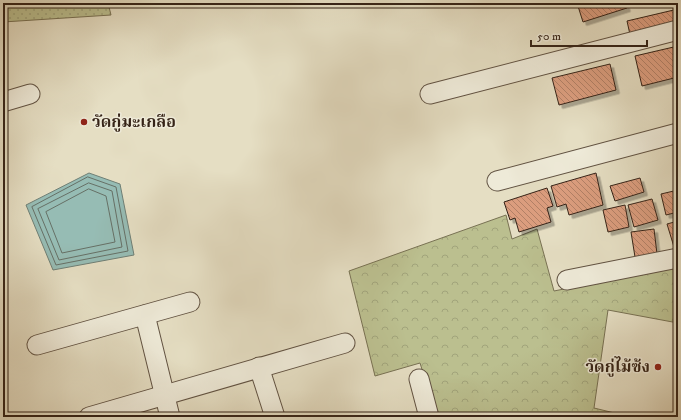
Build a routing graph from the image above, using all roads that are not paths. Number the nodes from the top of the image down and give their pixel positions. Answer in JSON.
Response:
{"nodes":[{"id":1,"x":678,"y":30,"type":"edge"},
{"id":2,"x":30,"y":94,"type":"dead end"},
{"id":3,"x":430,"y":94,"type":"dead end"},
{"id":4,"x":3,"y":102,"type":"edge"},
{"id":5,"x":678,"y":133,"type":"edge"},
{"id":6,"x":497,"y":181,"type":"dead end"},
{"id":7,"x":678,"y":258,"type":"edge"},
{"id":8,"x":567,"y":280,"type":"dead end"},
{"id":9,"x":190,"y":302,"type":"dead end"},
{"id":10,"x":145,"y":315,"type":"junction"},
{"id":11,"x":345,"y":343,"type":"dead end"},
{"id":12,"x":37,"y":345,"type":"dead end"},
{"id":13,"x":259,"y":367,"type":"junction"},
{"id":14,"x":418,"y":379,"type":"dead end"},
{"id":15,"x":164,"y":395,"type":"junction"},
{"id":16,"x":89,"y":417,"type":"edge"},
{"id":17,"x":170,"y":417,"type":"edge"},
{"id":18,"x":275,"y":417,"type":"edge"},
{"id":19,"x":428,"y":417,"type":"edge"}],
"edges":[{"from":1,"to":3,"type":"street"},
{"from":2,"to":4,"type":"street"},
{"from":5,"to":6,"type":"street"},
{"from":7,"to":8,"type":"street"},
{"from":9,"to":10,"type":"street"},
{"from":10,"to":12,"type":"street"},
{"from":10,"to":15,"type":"street"},
{"from":11,"to":13,"type":"street"},
{"from":13,"to":15,"type":"street"},
{"from":13,"to":18,"type":"street"},
{"from":14,"to":19,"type":"street"},
{"from":15,"to":16,"type":"street"},
{"from":15,"to":17,"type":"street"}]}
